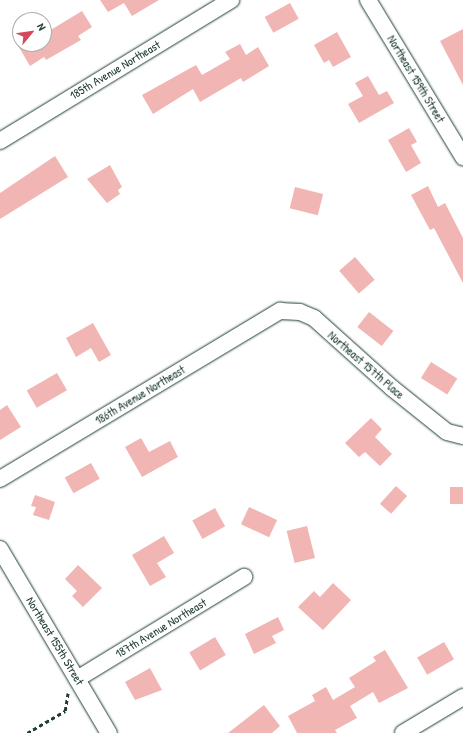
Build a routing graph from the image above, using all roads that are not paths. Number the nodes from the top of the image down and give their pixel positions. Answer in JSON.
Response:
{"nodes":[{"id":1,"x":231,"y":0,"type":"edge"},
{"id":2,"x":368,"y":0,"type":"edge"},
{"id":3,"x":0,"y":141,"type":"edge"},
{"id":4,"x":463,"y":157,"type":"edge"},
{"id":5,"x":280,"y":311,"type":"joint"},
{"id":6,"x":463,"y":436,"type":"edge"},
{"id":7,"x":0,"y":479,"type":"edge"},
{"id":8,"x":0,"y":549,"type":"edge"},
{"id":9,"x":244,"y":577,"type":"dead end"},
{"id":10,"x":71,"y":684,"type":"junction"},
{"id":11,"x":463,"y":697,"type":"edge"},
{"id":12,"x":109,"y":733,"type":"edge"},
{"id":13,"x":403,"y":733,"type":"edge"}],
"edges":[{"from":1,"to":3,"type":"street","name":"185th Avenue Northeast"},
{"from":2,"to":4,"type":"street","name":"Northeast 159th Street"},
{"from":5,"to":6,"type":"street","name":"Northeast 157th Place"},
{"from":5,"to":7,"type":"street","name":"186th Avenue Northeast"},
{"from":8,"to":10,"type":"street","name":"Northeast 155th Street"},
{"from":9,"to":10,"type":"street","name":"187th Avenue Northeast"},
{"from":10,"to":12,"type":"street","name":"Northeast 155th Street"},
{"from":11,"to":13,"type":"street"}]}
